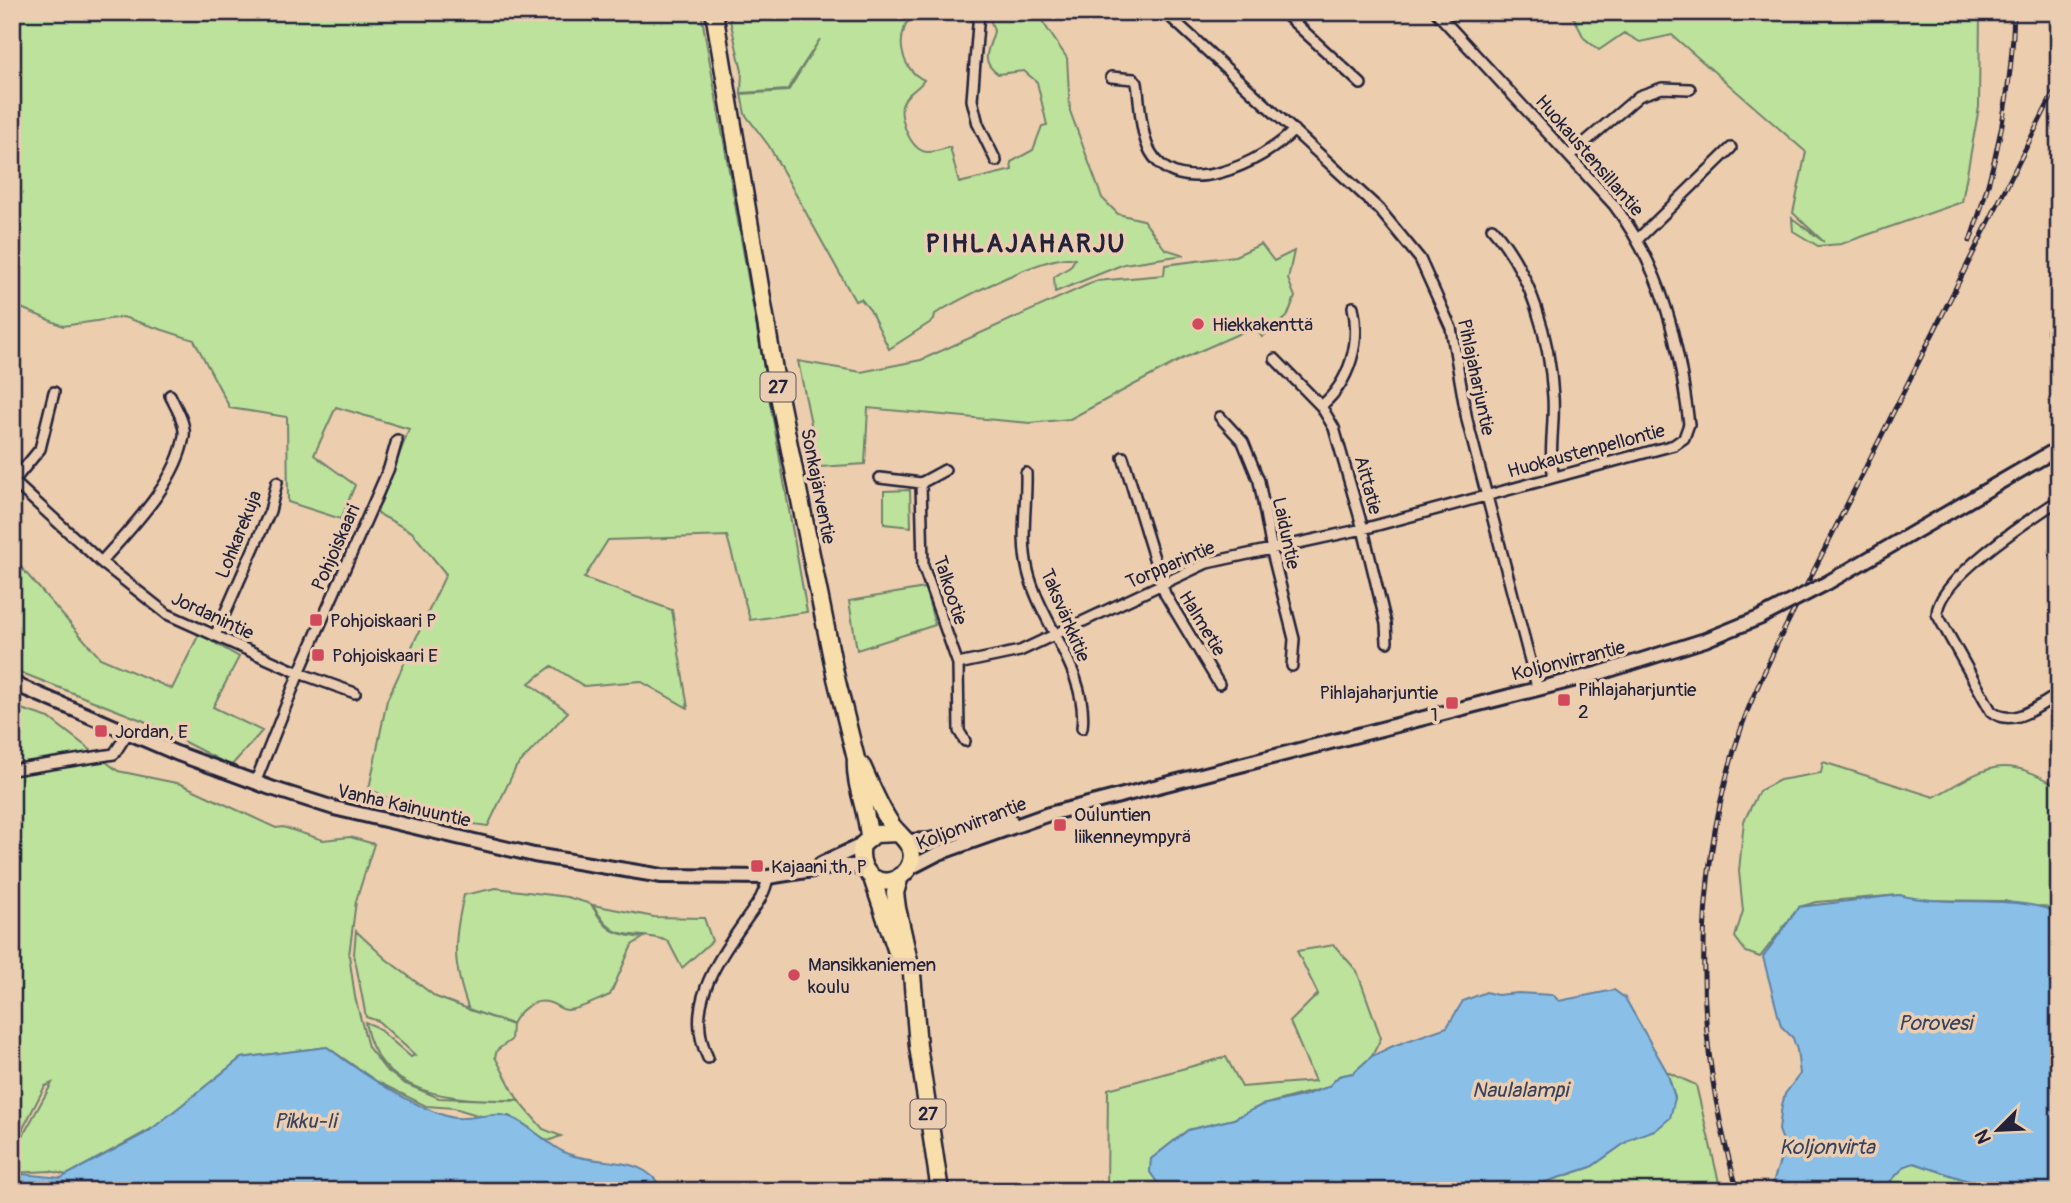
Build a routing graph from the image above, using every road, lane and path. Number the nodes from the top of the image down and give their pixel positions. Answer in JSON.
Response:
{"nodes":[{"id":1,"x":714,"y":12,"type":"edge"},
{"id":2,"x":979,"y":12,"type":"edge"},
{"id":3,"x":1165,"y":12,"type":"edge"},
{"id":4,"x":1283,"y":12,"type":"edge"},
{"id":5,"x":1436,"y":12,"type":"edge"},
{"id":6,"x":1111,"y":77,"type":"dead end"},
{"id":7,"x":1361,"y":84,"type":"dead end"},
{"id":8,"x":1689,"y":89,"type":"dead end"},
{"id":9,"x":1294,"y":130,"type":"junction"},
{"id":10,"x":1731,"y":148,"type":"dead end"},
{"id":11,"x":1569,"y":156,"type":"junction"},
{"id":12,"x":996,"y":161,"type":"dead end"},
{"id":13,"x":1492,"y":228,"type":"dead end"},
{"id":14,"x":1638,"y":239,"type":"junction"},
{"id":15,"x":1353,"y":307,"type":"dead end"},
{"id":16,"x":2059,"y":321,"type":"edge"},
{"id":17,"x":2059,"y":347,"type":"edge"},
{"id":18,"x":1275,"y":359,"type":"dead end"},
{"id":19,"x":54,"y":392,"type":"dead end"},
{"id":20,"x":170,"y":395,"type":"dead end"},
{"id":21,"x":1321,"y":406,"type":"junction"},
{"id":22,"x":1220,"y":417,"type":"dead end"},
{"id":23,"x":1689,"y":429,"type":"joint"},
{"id":24,"x":397,"y":440,"type":"dead end"},
{"id":25,"x":2059,"y":448,"type":"edge"},
{"id":26,"x":1124,"y":457,"type":"dead end"},
{"id":27,"x":945,"y":470,"type":"dead end"},
{"id":28,"x":1026,"y":473,"type":"dead end"},
{"id":29,"x":1554,"y":477,"type":"junction"},
{"id":30,"x":880,"y":478,"type":"dead end"},
{"id":31,"x":13,"y":482,"type":"edge"},
{"id":32,"x":277,"y":482,"type":"dead end"},
{"id":33,"x":921,"y":483,"type":"junction"},
{"id":34,"x":1486,"y":496,"type":"junction"},
{"id":35,"x":2059,"y":500,"type":"edge"},
{"id":36,"x":1363,"y":529,"type":"junction"},
{"id":37,"x":1271,"y":547,"type":"junction"},
{"id":38,"x":102,"y":562,"type":"junction"},
{"id":39,"x":1161,"y":585,"type":"junction"},
{"id":40,"x":215,"y":636,"type":"junction"},
{"id":41,"x":1055,"y":636,"type":"junction"},
{"id":42,"x":1387,"y":642,"type":"dead end"},
{"id":43,"x":958,"y":664,"type":"junction"},
{"id":44,"x":1292,"y":666,"type":"dead end"},
{"id":45,"x":299,"y":673,"type":"junction"},
{"id":46,"x":12,"y":683,"type":"edge"},
{"id":47,"x":1219,"y":684,"type":"dead end"},
{"id":48,"x":1537,"y":687,"type":"junction"},
{"id":49,"x":355,"y":693,"type":"dead end"},
{"id":50,"x":2059,"y":694,"type":"edge"},
{"id":51,"x":1082,"y":727,"type":"dead end"},
{"id":52,"x":129,"y":731,"type":"junction"},
{"id":53,"x":965,"y":741,"type":"dead end"},
{"id":54,"x":856,"y":759,"type":"junction"},
{"id":55,"x":12,"y":769,"type":"edge"},
{"id":56,"x":255,"y":783,"type":"junction"},
{"id":57,"x":1049,"y":814,"type":"junction"},
{"id":58,"x":903,"y":837,"type":"junction"},
{"id":59,"x":865,"y":841,"type":"junction"},
{"id":60,"x":807,"y":870,"type":"junction"},
{"id":61,"x":904,"y":872,"type":"junction"},
{"id":62,"x":867,"y":874,"type":"junction"},
{"id":63,"x":768,"y":877,"type":"junction"},
{"id":64,"x":917,"y":1037,"type":"junction"},
{"id":65,"x":708,"y":1058,"type":"dead end"},
{"id":66,"x":940,"y":1191,"type":"edge"}],
"edges":[{"from":1,"to":54,"type":"highway","name":"Sonkajärventie","number":"27"},
{"from":2,"to":12,"type":"street"},
{"from":3,"to":9,"type":"street","name":"Pihlajaharjuntie"},
{"from":4,"to":7,"type":"street"},
{"from":5,"to":11,"type":"street","name":"Huokaustensillantie"},
{"from":6,"to":9,"type":"street"},
{"from":8,"to":11,"type":"street"},
{"from":9,"to":34,"type":"street","name":"Pihlajaharjuntie"},
{"from":10,"to":14,"type":"street"},
{"from":11,"to":14,"type":"street","name":"Huokaustensillantie"},
{"from":13,"to":29,"type":"street"},
{"from":14,"to":23,"type":"street","name":"Huokaustensillantie"},
{"from":15,"to":21,"type":"street"},
{"from":16,"to":17,"type":"street"},
{"from":18,"to":21,"type":"street","name":"Aittatie"},
{"from":19,"to":31,"type":"street"},
{"from":20,"to":38,"type":"street"},
{"from":21,"to":36,"type":"street","name":"Aittatie"},
{"from":22,"to":37,"type":"street","name":"Laiduntie"},
{"from":23,"to":29,"type":"street","name":"Huokaustenpellontie"},
{"from":24,"to":45,"type":"street","name":"Pohjoiskaari"},
{"from":25,"to":48,"type":"main road","name":"Koljonvirrantie","bridge":true},
{"from":26,"to":39,"type":"street","name":"Halmetie"},
{"from":27,"to":33,"type":"street"},
{"from":28,"to":41,"type":"street","name":"Taksvärkkitie"},
{"from":29,"to":34,"type":"street","name":"Huokaustenpellontie"},
{"from":30,"to":33,"type":"street"},
{"from":31,"to":38,"type":"street","name":"Jordanintie"},
{"from":32,"to":40,"type":"street","name":"Lohkarekuja"},
{"from":33,"to":43,"type":"street","name":"Talkootie"},
{"from":34,"to":36,"type":"street","name":"Torpparintie"},
{"from":34,"to":48,"type":"street","name":"Pihlajaharjuntie"},
{"from":35,"to":50,"type":"street"},
{"from":36,"to":37,"type":"street","name":"Torpparintie"},
{"from":36,"to":42,"type":"street","name":"Aittatie"},
{"from":37,"to":39,"type":"street","name":"Torpparintie"},
{"from":37,"to":44,"type":"street","name":"Laiduntie"},
{"from":38,"to":40,"type":"street","name":"Jordanintie"},
{"from":39,"to":41,"type":"street","name":"Torpparintie"},
{"from":39,"to":47,"type":"street","name":"Halmetie"},
{"from":40,"to":45,"type":"street","name":"Jordanintie"},
{"from":41,"to":43,"type":"street","name":"Torpparintie"},
{"from":41,"to":51,"type":"street","name":"Taksvärkkitie"},
{"from":43,"to":53,"type":"street","name":"Talkootie"},
{"from":45,"to":49,"type":"street","name":"Jordanintie"},
{"from":45,"to":56,"type":"street","name":"Pohjoiskaari"},
{"from":46,"to":52,"type":"main road","name":"Vanha Kainuuntie"},
{"from":48,"to":57,"type":"main road","name":"Koljonvirrantie"},
{"from":52,"to":55,"type":"street"},
{"from":52,"to":56,"type":"main road","name":"Vanha Kainuuntie"},
{"from":54,"to":58,"type":"highway","name":"Sonkajärventie","number":"27"},
{"from":54,"to":59,"type":"highway","name":"Sonkajärventie","number":"27"},
{"from":56,"to":63,"type":"main road","name":"Vanha Kainuuntie"},
{"from":57,"to":58,"type":"main road","name":"Koljonvirrantie"},
{"from":57,"to":61,"type":"main road","name":"Koljonvirrantie"},
{"from":58,"to":59,"type":"highway"},
{"from":58,"to":61,"type":"highway"},
{"from":59,"to":60,"type":"main road","name":"Vanha Kainuuntie"},
{"from":59,"to":62,"type":"highway"},
{"from":60,"to":62,"type":"main road","name":"Vanha Kainuuntie"},
{"from":60,"to":63,"type":"main road","name":"Vanha Kainuuntie"},
{"from":61,"to":62,"type":"highway"},
{"from":61,"to":64,"type":"highway","number":"27"},
{"from":62,"to":64,"type":"highway","number":"27"},
{"from":63,"to":65,"type":"street"},
{"from":64,"to":66,"type":"highway","number":"27"}]}
